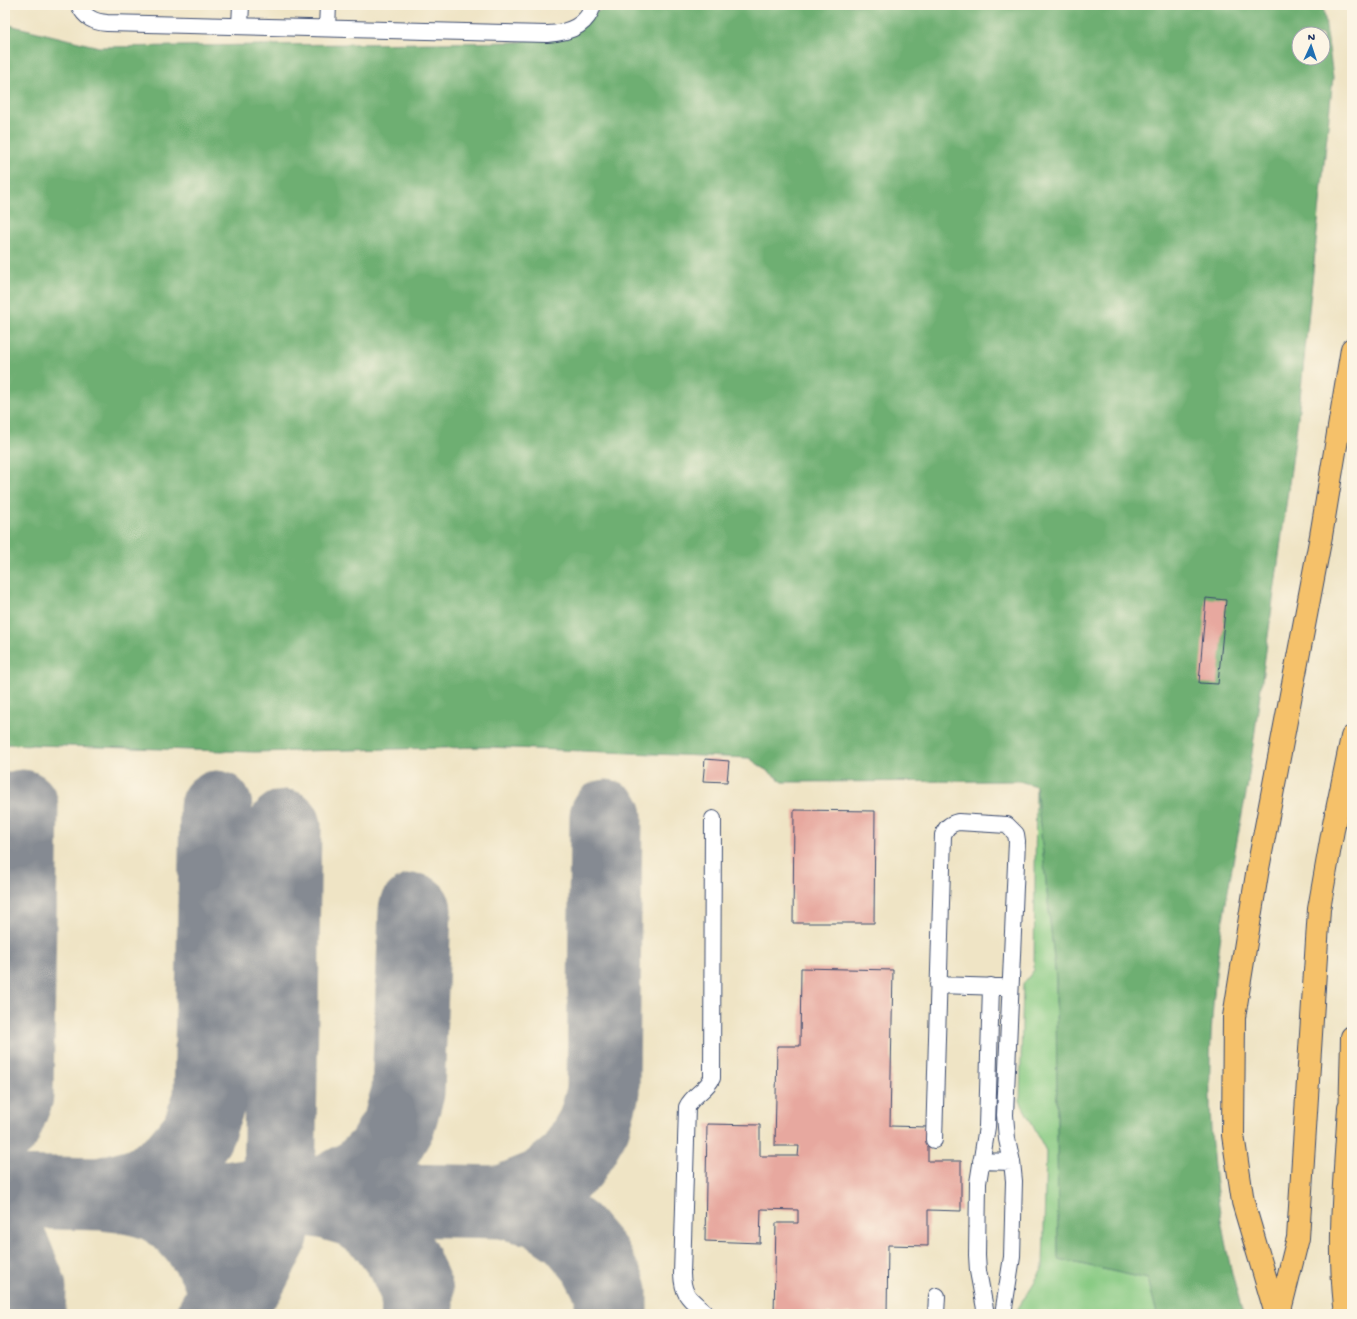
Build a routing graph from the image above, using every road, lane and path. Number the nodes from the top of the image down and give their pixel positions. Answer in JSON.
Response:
{"nodes":[{"id":1,"x":79,"y":5,"type":"edge"},
{"id":2,"x":241,"y":5,"type":"edge"},
{"id":3,"x":328,"y":5,"type":"edge"},
{"id":4,"x":593,"y":5,"type":"edge"},
{"id":5,"x":240,"y":25,"type":"junction"},
{"id":6,"x":327,"y":28,"type":"junction"},
{"id":7,"x":1352,"y":349,"type":"edge"},
{"id":8,"x":1352,"y":737,"type":"edge"},
{"id":9,"x":713,"y":819,"type":"dead end"},
{"id":10,"x":938,"y":985,"type":"junction"},
{"id":11,"x":991,"y":986,"type":"junction"},
{"id":12,"x":1011,"y":987,"type":"junction"},
{"id":13,"x":1352,"y":1037,"type":"edge"},
{"id":14,"x":1349,"y":1107,"type":"junction"},
{"id":15,"x":934,"y":1140,"type":"dead end"},
{"id":16,"x":1352,"y":1159,"type":"edge"},
{"id":17,"x":981,"y":1161,"type":"junction"},
{"id":18,"x":1012,"y":1162,"type":"junction"},
{"id":19,"x":937,"y":1296,"type":"dead end"},
{"id":20,"x":707,"y":1314,"type":"edge"},
{"id":21,"x":936,"y":1314,"type":"edge"},
{"id":22,"x":986,"y":1314,"type":"edge"},
{"id":23,"x":1003,"y":1314,"type":"edge"},
{"id":24,"x":1277,"y":1314,"type":"edge"},
{"id":25,"x":1346,"y":1314,"type":"edge"}],
"edges":[{"from":1,"to":5,"type":"lane"},
{"from":2,"to":5,"type":"lane"},
{"from":3,"to":6,"type":"lane"},
{"from":4,"to":6,"type":"lane"},
{"from":5,"to":6,"type":"lane"},
{"from":7,"to":24,"type":"highway"},
{"from":8,"to":24,"type":"highway"},
{"from":9,"to":20,"type":"lane"},
{"from":10,"to":11,"type":"lane"},
{"from":10,"to":12,"type":"lane"},
{"from":10,"to":15,"type":"lane"},
{"from":11,"to":12,"type":"lane"},
{"from":11,"to":17,"type":"lane"},
{"from":12,"to":18,"type":"lane"},
{"from":13,"to":14,"type":"highway"},
{"from":14,"to":16,"type":"highway"},
{"from":14,"to":25,"type":"highway"},
{"from":17,"to":18,"type":"lane"},
{"from":17,"to":22,"type":"lane"},
{"from":18,"to":23,"type":"lane"},
{"from":19,"to":21,"type":"lane"}]}
